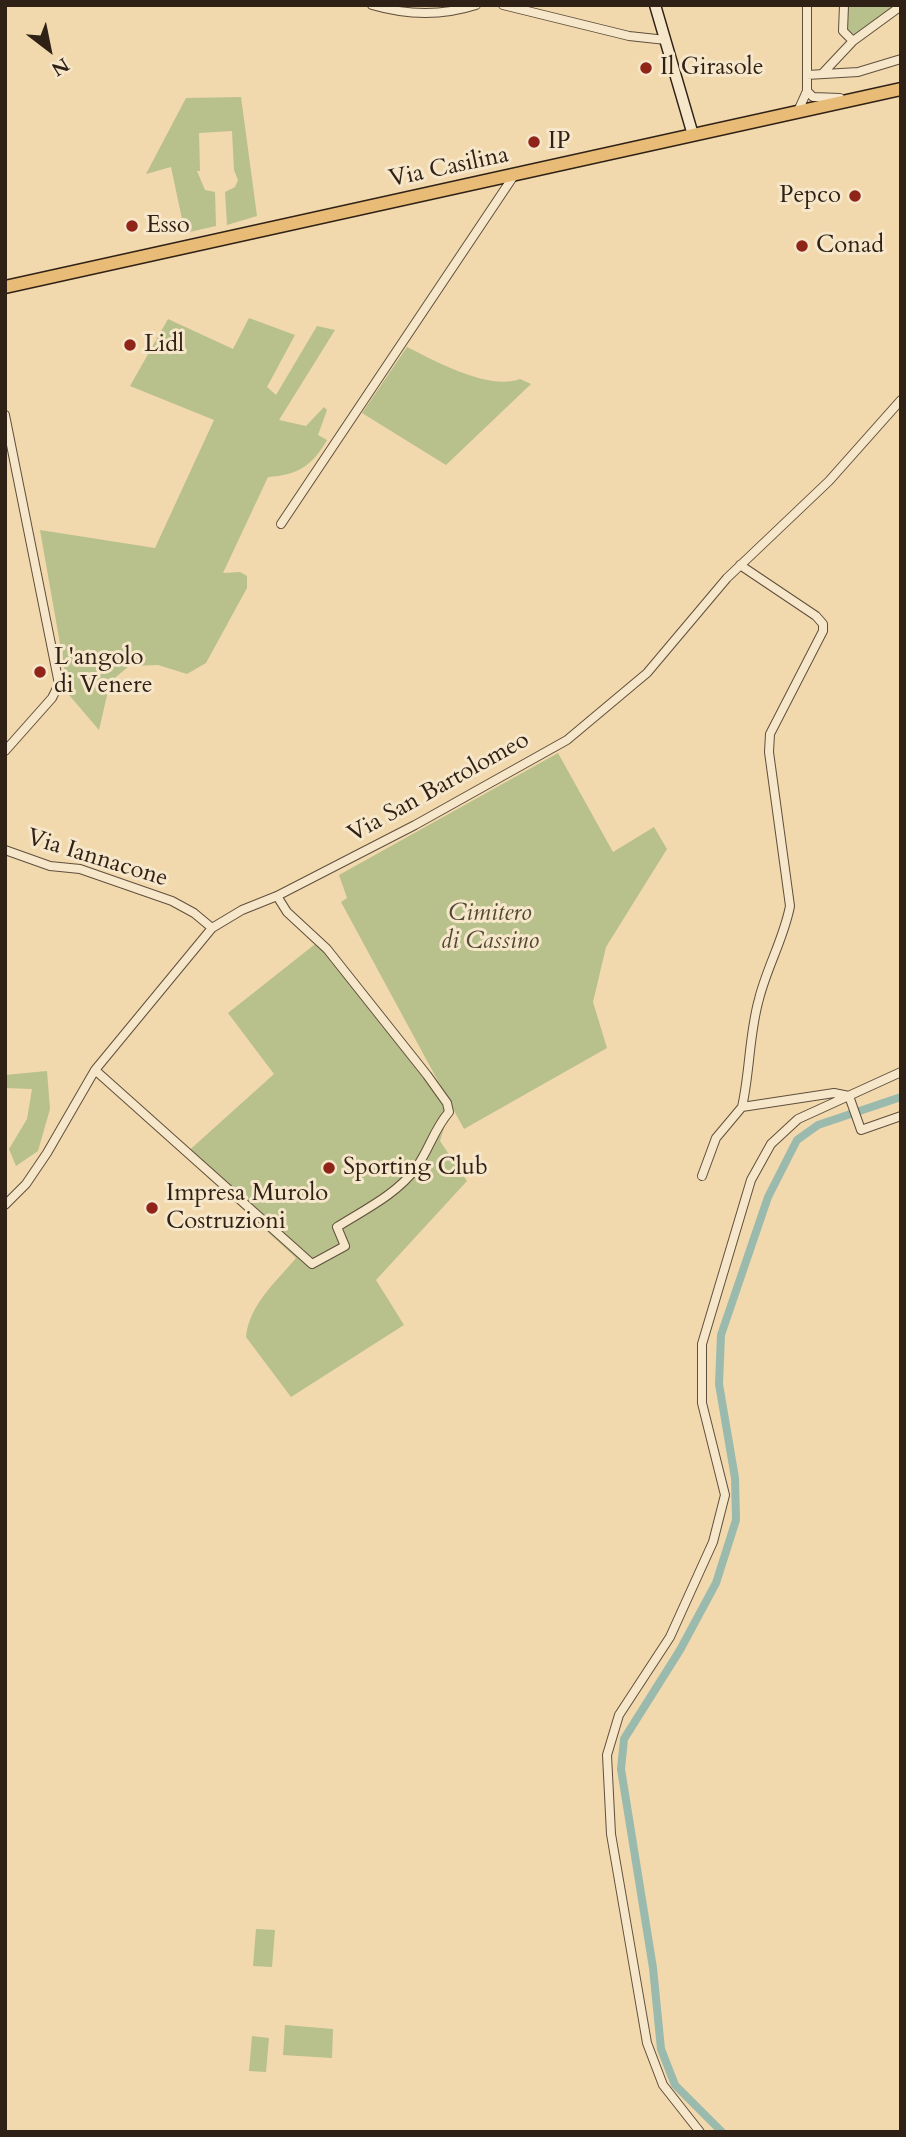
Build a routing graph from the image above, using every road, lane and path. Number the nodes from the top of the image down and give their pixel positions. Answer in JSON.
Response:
{"nodes":[{"id":1,"x":372,"y":5,"type":"edge"},
{"id":2,"x":476,"y":5,"type":"edge"},
{"id":3,"x":503,"y":5,"type":"edge"},
{"id":4,"x":655,"y":5,"type":"edge"},
{"id":5,"x":807,"y":5,"type":"edge"},
{"id":6,"x":844,"y":5,"type":"edge"},
{"id":7,"x":901,"y":6,"type":"edge"},
{"id":8,"x":666,"y":40,"type":"junction"},
{"id":9,"x":853,"y":41,"type":"junction"},
{"id":10,"x":901,"y":59,"type":"edge"},
{"id":11,"x":822,"y":74,"type":"junction"},
{"id":12,"x":807,"y":75,"type":"junction"},
{"id":13,"x":901,"y":89,"type":"edge"},
{"id":14,"x":807,"y":91,"type":"junction"},
{"id":15,"x":858,"y":98,"type":"junction"},
{"id":16,"x":799,"y":111,"type":"junction"},
{"id":17,"x":693,"y":135,"type":"junction"},
{"id":18,"x":515,"y":174,"type":"junction"},
{"id":19,"x":22,"y":283,"type":"junction"},
{"id":20,"x":5,"y":287,"type":"edge"},
{"id":21,"x":5,"y":297,"type":"edge"},
{"id":22,"x":901,"y":400,"type":"edge"},
{"id":23,"x":5,"y":415,"type":"edge"},
{"id":24,"x":9,"y":454,"type":"edge"},
{"id":25,"x":281,"y":524,"type":"dead end"},
{"id":26,"x":740,"y":565,"type":"junction"},
{"id":27,"x":5,"y":751,"type":"edge"},
{"id":28,"x":5,"y":850,"type":"edge"},
{"id":29,"x":277,"y":896,"type":"junction"},
{"id":30,"x":212,"y":928,"type":"junction"},
{"id":31,"x":95,"y":1070,"type":"junction"},
{"id":32,"x":901,"y":1072,"type":"edge"},
{"id":33,"x":849,"y":1096,"type":"junction"},
{"id":34,"x":742,"y":1107,"type":"junction"},
{"id":35,"x":901,"y":1116,"type":"edge"},
{"id":36,"x":702,"y":1176,"type":"dead end"},
{"id":37,"x":5,"y":1205,"type":"edge"},
{"id":38,"x":700,"y":2132,"type":"edge"}],
"edges":[{"from":1,"to":2,"type":"street"},
{"from":3,"to":8,"type":"street"},
{"from":4,"to":8,"type":"street"},
{"from":5,"to":12,"type":"street"},
{"from":6,"to":9,"type":"street"},
{"from":7,"to":9,"type":"street"},
{"from":8,"to":17,"type":"street"},
{"from":9,"to":11,"type":"street"},
{"from":10,"to":11,"type":"street"},
{"from":11,"to":12,"type":"street"},
{"from":12,"to":14,"type":"street"},
{"from":13,"to":15,"type":"main road","name":"Via Casilina"},
{"from":14,"to":15,"type":"street"},
{"from":14,"to":16,"type":"street"},
{"from":15,"to":16,"type":"main road","name":"Via Casilina"},
{"from":16,"to":17,"type":"main road","name":"Via Casilina"},
{"from":17,"to":18,"type":"main road","name":"Via Casilina"},
{"from":18,"to":19,"type":"main road","name":"Via Casilina"},
{"from":18,"to":25,"type":"street"},
{"from":19,"to":20,"type":"main road","name":"Via Casilina"},
{"from":19,"to":21,"type":"street"},
{"from":22,"to":26,"type":"street","name":"Via San Bartolomeo"},
{"from":23,"to":24,"type":"street"},
{"from":24,"to":27,"type":"street"},
{"from":26,"to":29,"type":"street","name":"Via San Bartolomeo"},
{"from":26,"to":34,"type":"street"},
{"from":28,"to":30,"type":"street","name":"Via Iannacone"},
{"from":29,"to":30,"type":"street","name":"Via San Bartolomeo"},
{"from":29,"to":31,"type":"street"},
{"from":30,"to":31,"type":"street","name":"Via San Bartolomeo"},
{"from":31,"to":37,"type":"street","name":"Via San Bartolomeo"},
{"from":32,"to":33,"type":"street"},
{"from":33,"to":34,"type":"street"},
{"from":33,"to":35,"type":"street"},
{"from":33,"to":38,"type":"street"},
{"from":34,"to":36,"type":"street"}]}
